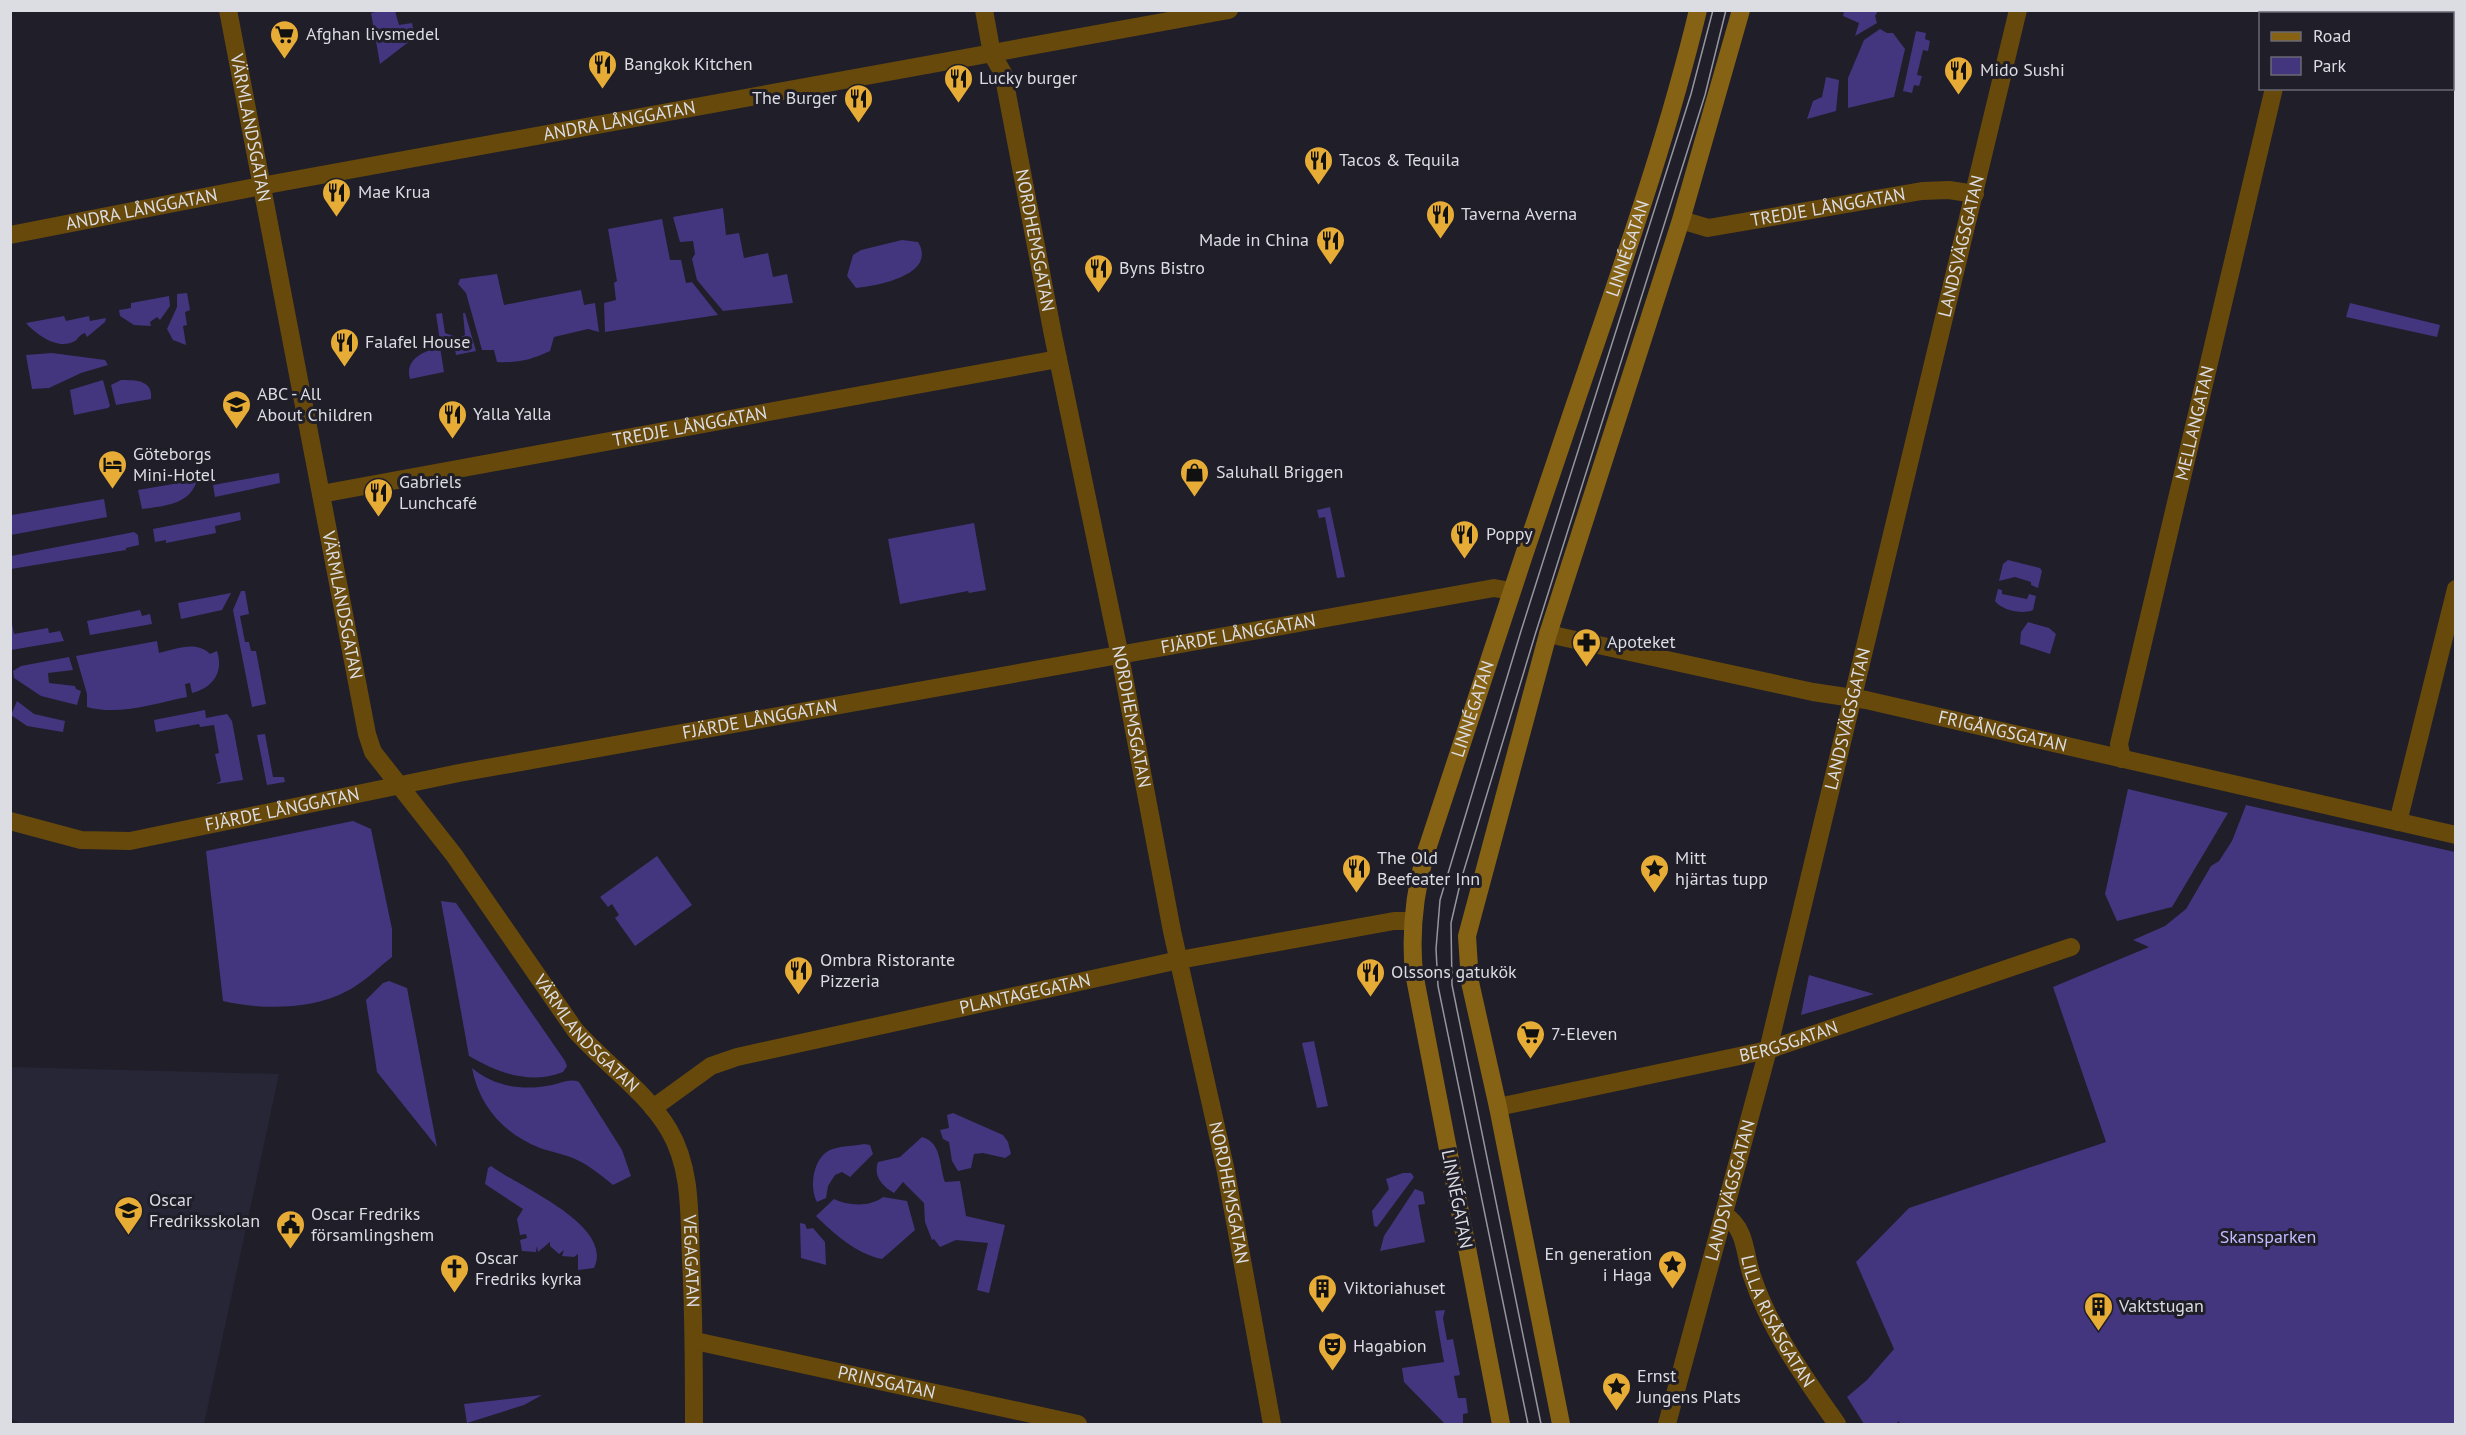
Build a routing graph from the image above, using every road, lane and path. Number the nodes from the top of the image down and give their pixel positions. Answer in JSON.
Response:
{"nodes":[{"id":1,"x":228,"y":10,"type":"edge"},
{"id":2,"x":984,"y":10,"type":"edge"},
{"id":3,"x":1229,"y":10,"type":"edge"},
{"id":4,"x":1698,"y":10,"type":"edge"},
{"id":5,"x":1742,"y":10,"type":"edge"},
{"id":6,"x":2018,"y":10,"type":"edge"},
{"id":7,"x":992,"y":54,"type":"junction"},
{"id":8,"x":2274,"y":90,"type":"edge"},
{"id":9,"x":261,"y":186,"type":"junction"},
{"id":10,"x":1975,"y":194,"type":"junction"},
{"id":11,"x":1681,"y":220,"type":"junction"},
{"id":12,"x":10,"y":235,"type":"edge"},
{"id":13,"x":1058,"y":359,"type":"junction"},
{"id":14,"x":321,"y":494,"type":"junction"},
{"id":15,"x":2456,"y":588,"type":"edge"},
{"id":16,"x":1511,"y":591,"type":"junction"},
{"id":17,"x":1548,"y":634,"type":"junction"},
{"id":18,"x":1120,"y":656,"type":"junction"},
{"id":19,"x":1852,"y":698,"type":"junction"},
{"id":20,"x":2122,"y":759,"type":"junction"},
{"id":21,"x":398,"y":785,"type":"junction"},
{"id":22,"x":10,"y":821,"type":"edge"},
{"id":23,"x":2398,"y":822,"type":"junction"},
{"id":24,"x":2456,"y":835,"type":"edge"},
{"id":25,"x":1412,"y":921,"type":"junction"},
{"id":26,"x":2071,"y":947,"type":"dead end"},
{"id":27,"x":1179,"y":960,"type":"junction"},
{"id":28,"x":1768,"y":1050,"type":"junction"},
{"id":29,"x":1498,"y":1107,"type":"junction"},
{"id":30,"x":653,"y":1108,"type":"junction"},
{"id":31,"x":1725,"y":1215,"type":"junction"},
{"id":32,"x":694,"y":1341,"type":"junction"},
{"id":33,"x":694,"y":1425,"type":"edge"},
{"id":34,"x":1078,"y":1425,"type":"edge"},
{"id":35,"x":1272,"y":1425,"type":"edge"},
{"id":36,"x":1501,"y":1425,"type":"edge"},
{"id":37,"x":1561,"y":1425,"type":"edge"},
{"id":38,"x":1667,"y":1425,"type":"edge"},
{"id":39,"x":1837,"y":1425,"type":"edge"}],
"edges":[{"from":1,"to":9,"type":"street","name":"VÄRMLANDSGATAN"},
{"from":2,"to":7,"type":"street","name":"NORDHEMSGATAN"},
{"from":3,"to":7,"type":"street","name":"ANDRA LÅNGGATAN"},
{"from":4,"to":16,"type":"street","name":"LINNÉGATAN"},
{"from":5,"to":11,"type":"street"},
{"from":6,"to":10,"type":"street","name":"LANDSVÄGSGATAN"},
{"from":7,"to":9,"type":"street","name":"ANDRA LÅNGGATAN"},
{"from":7,"to":13,"type":"street","name":"NORDHEMSGATAN"},
{"from":8,"to":20,"type":"street","name":"MELLANGATAN"},
{"from":9,"to":12,"type":"street","name":"ANDRA LÅNGGATAN"},
{"from":9,"to":14,"type":"street","name":"VÄRMLANDSGATAN"},
{"from":10,"to":11,"type":"street","name":"TREDJE LÅNGGATAN"},
{"from":10,"to":19,"type":"street","name":"LANDSVÄGSGATAN"},
{"from":11,"to":17,"type":"street"},
{"from":13,"to":14,"type":"street","name":"TREDJE LÅNGGATAN"},
{"from":13,"to":18,"type":"street","name":"NORDHEMSGATAN"},
{"from":14,"to":21,"type":"street","name":"VÄRMLANDSGATAN"},
{"from":15,"to":23,"type":"street"},
{"from":16,"to":18,"type":"street","name":"FJÄRDE LÅNGGATAN"},
{"from":16,"to":25,"type":"street","name":"LINNÉGATAN"},
{"from":17,"to":19,"type":"street","name":"FRIGÅNGSGATAN"},
{"from":17,"to":29,"type":"street"},
{"from":18,"to":21,"type":"street","name":"FJÄRDE LÅNGGATAN"},
{"from":18,"to":27,"type":"street","name":"NORDHEMSGATAN"},
{"from":19,"to":20,"type":"street","name":"FRIGÅNGSGATAN"},
{"from":19,"to":28,"type":"street","name":"LANDSVÄGSGATAN"},
{"from":20,"to":23,"type":"street","name":"FRIGÅNGSGATAN"},
{"from":21,"to":22,"type":"street","name":"FJÄRDE LÅNGGATAN"},
{"from":21,"to":30,"type":"street","name":"VÄRMLANDSGATAN"},
{"from":23,"to":24,"type":"street","name":"FRIGÅNGSGATAN"},
{"from":25,"to":27,"type":"street","name":"PLANTAGEGATAN"},
{"from":25,"to":36,"type":"street","name":"LINNÉGATAN"},
{"from":26,"to":28,"type":"street","name":"BERGSGATAN"},
{"from":27,"to":30,"type":"street","name":"PLANTAGEGATAN"},
{"from":27,"to":35,"type":"street","name":"NORDHEMSGATAN"},
{"from":28,"to":29,"type":"street","name":"BERGSGATAN"},
{"from":28,"to":31,"type":"street","name":"LANDSVÄGSGATAN"},
{"from":29,"to":37,"type":"street"},
{"from":30,"to":32,"type":"street","name":"VEGAGATAN"},
{"from":31,"to":38,"type":"street","name":"LANDSVÄGSGATAN"},
{"from":31,"to":39,"type":"street","name":"LILLA RISÅSGATAN"},
{"from":32,"to":33,"type":"street","name":"VEGAGATAN"},
{"from":32,"to":34,"type":"street","name":"PRINSGATAN"}]}
